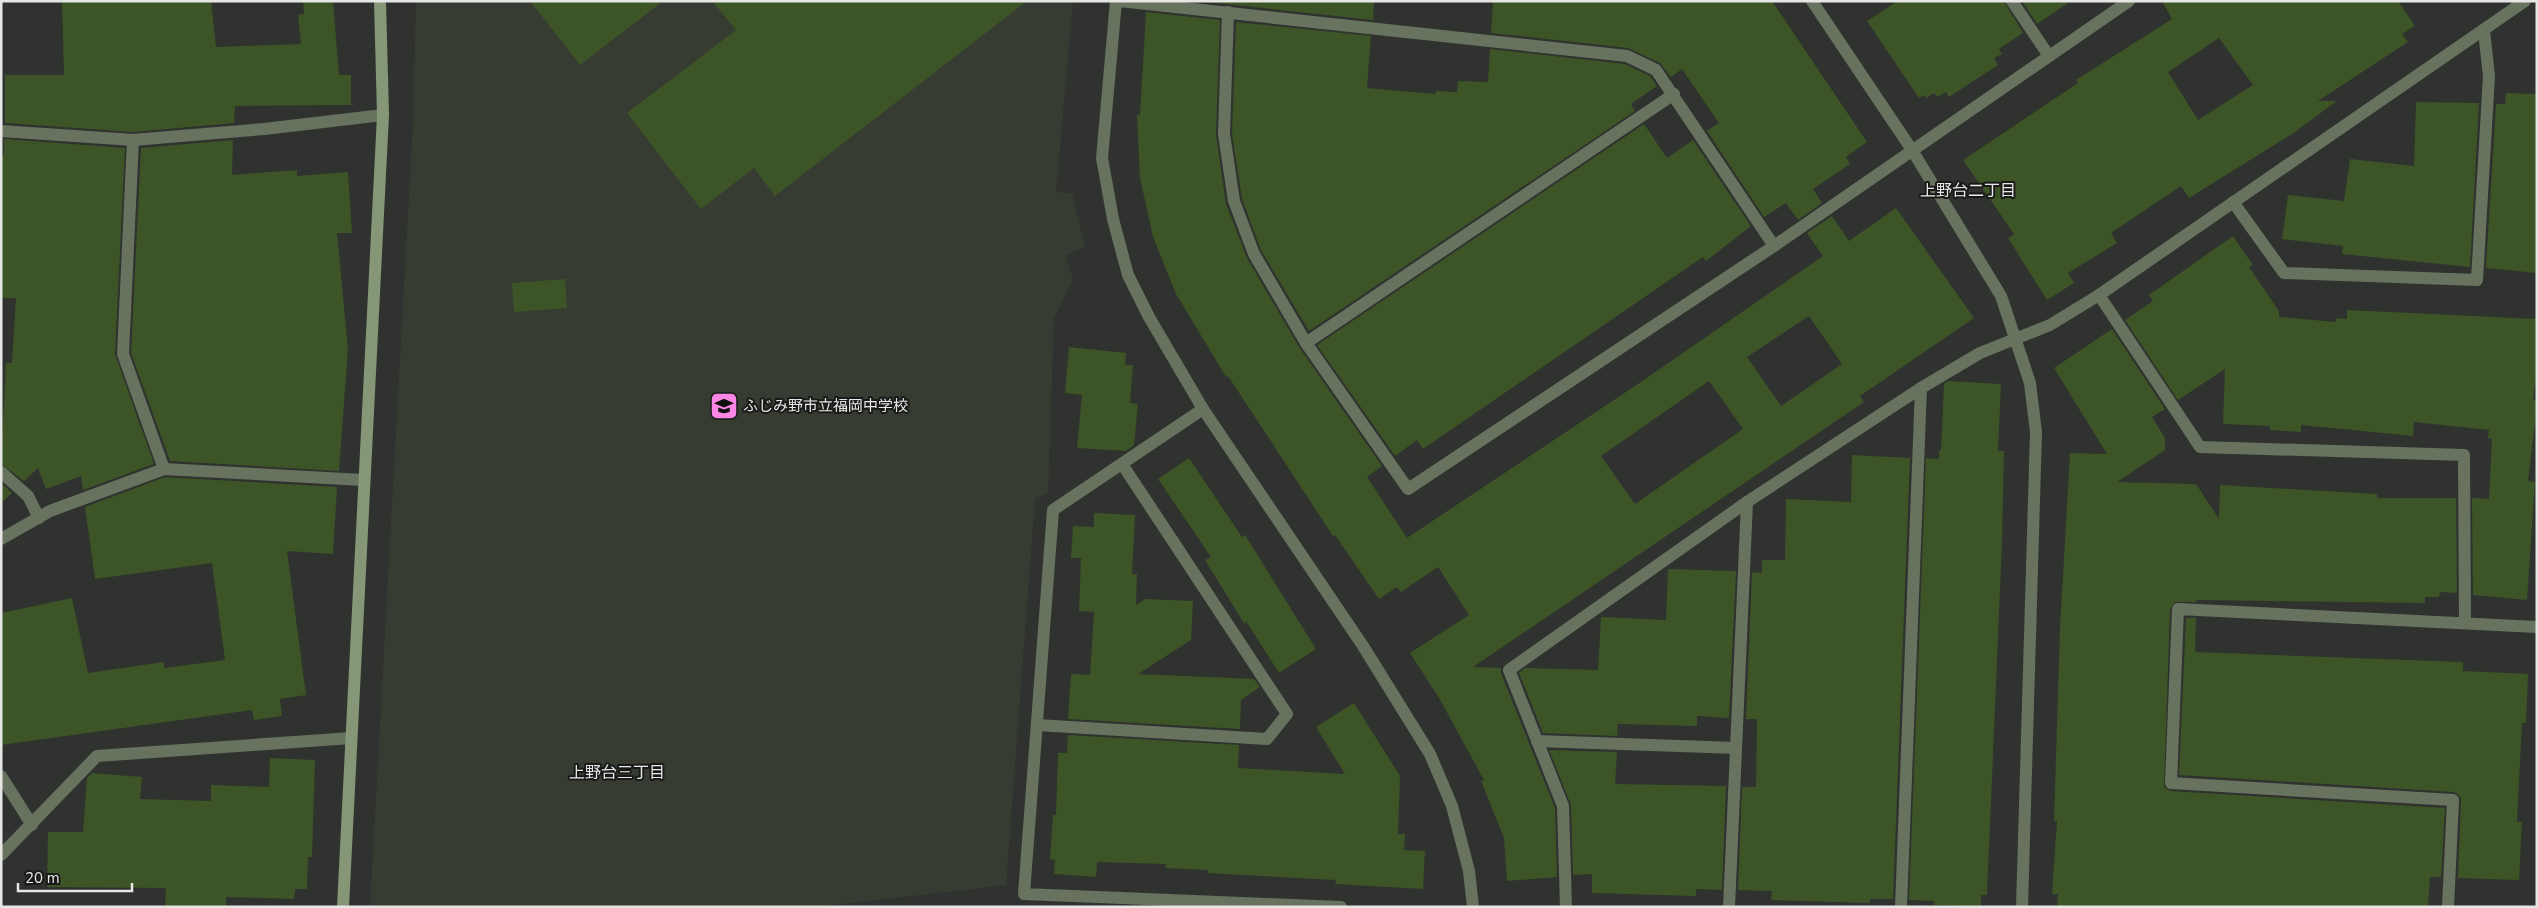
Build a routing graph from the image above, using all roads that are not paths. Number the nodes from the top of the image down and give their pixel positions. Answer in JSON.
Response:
{"nodes":[{"id":1,"x":380,"y":1,"type":"edge"},
{"id":2,"x":1118,"y":1,"type":"edge"},
{"id":3,"x":1812,"y":1,"type":"edge"},
{"id":4,"x":2012,"y":1,"type":"edge"},
{"id":5,"x":2129,"y":1,"type":"edge"},
{"id":6,"x":2525,"y":1,"type":"edge"},
{"id":7,"x":1228,"y":12,"type":"junction"},
{"id":8,"x":2484,"y":30,"type":"junction"},
{"id":9,"x":2049,"y":56,"type":"junction"},
{"id":10,"x":1674,"y":94,"type":"junction"},
{"id":11,"x":383,"y":115,"type":"junction"},
{"id":12,"x":1,"y":131,"type":"edge"},
{"id":13,"x":133,"y":140,"type":"junction"},
{"id":14,"x":1912,"y":150,"type":"junction"},
{"id":15,"x":2233,"y":202,"type":"junction"},
{"id":16,"x":1774,"y":246,"type":"junction"},
{"id":17,"x":2099,"y":295,"type":"junction"},
{"id":18,"x":2017,"y":338,"type":"junction"},
{"id":19,"x":1306,"y":343,"type":"junction"},
{"id":20,"x":1921,"y":388,"type":"junction"},
{"id":21,"x":1203,"y":409,"type":"junction"},
{"id":22,"x":1122,"y":464,"type":"junction"},
{"id":23,"x":164,"y":469,"type":"junction"},
{"id":24,"x":1,"y":472,"type":"edge"},
{"id":25,"x":363,"y":480,"type":"junction"},
{"id":26,"x":1747,"y":502,"type":"junction"},
{"id":27,"x":38,"y":518,"type":"junction"},
{"id":28,"x":1,"y":539,"type":"edge"},
{"id":29,"x":2465,"y":622,"type":"junction"},
{"id":30,"x":2537,"y":627,"type":"edge"},
{"id":31,"x":1037,"y":724,"type":"junction"},
{"id":32,"x":351,"y":738,"type":"junction"},
{"id":33,"x":1537,"y":741,"type":"junction"},
{"id":34,"x":1736,"y":748,"type":"junction"},
{"id":35,"x":1,"y":776,"type":"edge"},
{"id":36,"x":32,"y":825,"type":"junction"},
{"id":37,"x":1,"y":855,"type":"edge"},
{"id":38,"x":343,"y":907,"type":"edge"},
{"id":39,"x":1341,"y":907,"type":"edge"},
{"id":40,"x":1473,"y":907,"type":"edge"},
{"id":41,"x":1566,"y":907,"type":"edge"},
{"id":42,"x":1729,"y":907,"type":"edge"},
{"id":43,"x":1902,"y":907,"type":"edge"},
{"id":44,"x":2022,"y":907,"type":"edge"},
{"id":45,"x":2448,"y":907,"type":"edge"}],
"edges":[{"from":1,"to":11,"type":"street"},
{"from":2,"to":7,"type":"street"},
{"from":2,"to":21,"type":"street"},
{"from":3,"to":14,"type":"street"},
{"from":4,"to":9,"type":"street"},
{"from":5,"to":9,"type":"street"},
{"from":6,"to":8,"type":"street"},
{"from":7,"to":10,"type":"street"},
{"from":7,"to":19,"type":"street"},
{"from":8,"to":15,"type":"street"},
{"from":8,"to":15,"type":"street"},
{"from":9,"to":14,"type":"street"},
{"from":10,"to":16,"type":"street"},
{"from":10,"to":19,"type":"street"},
{"from":11,"to":13,"type":"street"},
{"from":11,"to":25,"type":"street"},
{"from":12,"to":13,"type":"street"},
{"from":13,"to":23,"type":"street"},
{"from":14,"to":16,"type":"street"},
{"from":14,"to":18,"type":"street"},
{"from":15,"to":17,"type":"street"},
{"from":16,"to":19,"type":"street"},
{"from":17,"to":18,"type":"street"},
{"from":17,"to":29,"type":"street"},
{"from":18,"to":20,"type":"street"},
{"from":18,"to":44,"type":"street"},
{"from":20,"to":26,"type":"street"},
{"from":20,"to":43,"type":"street"},
{"from":21,"to":22,"type":"street"},
{"from":21,"to":40,"type":"street"},
{"from":22,"to":31,"type":"street"},
{"from":22,"to":31,"type":"street"},
{"from":23,"to":25,"type":"street"},
{"from":23,"to":27,"type":"street"},
{"from":24,"to":27,"type":"street"},
{"from":25,"to":32,"type":"street"},
{"from":26,"to":33,"type":"street"},
{"from":26,"to":34,"type":"street"},
{"from":27,"to":28,"type":"street"},
{"from":29,"to":30,"type":"street"},
{"from":29,"to":45,"type":"street"},
{"from":31,"to":39,"type":"street"},
{"from":32,"to":36,"type":"street"},
{"from":32,"to":38,"type":"street"},
{"from":33,"to":34,"type":"street"},
{"from":33,"to":41,"type":"street"},
{"from":34,"to":42,"type":"street"},
{"from":35,"to":36,"type":"street"},
{"from":36,"to":37,"type":"street"}]}
